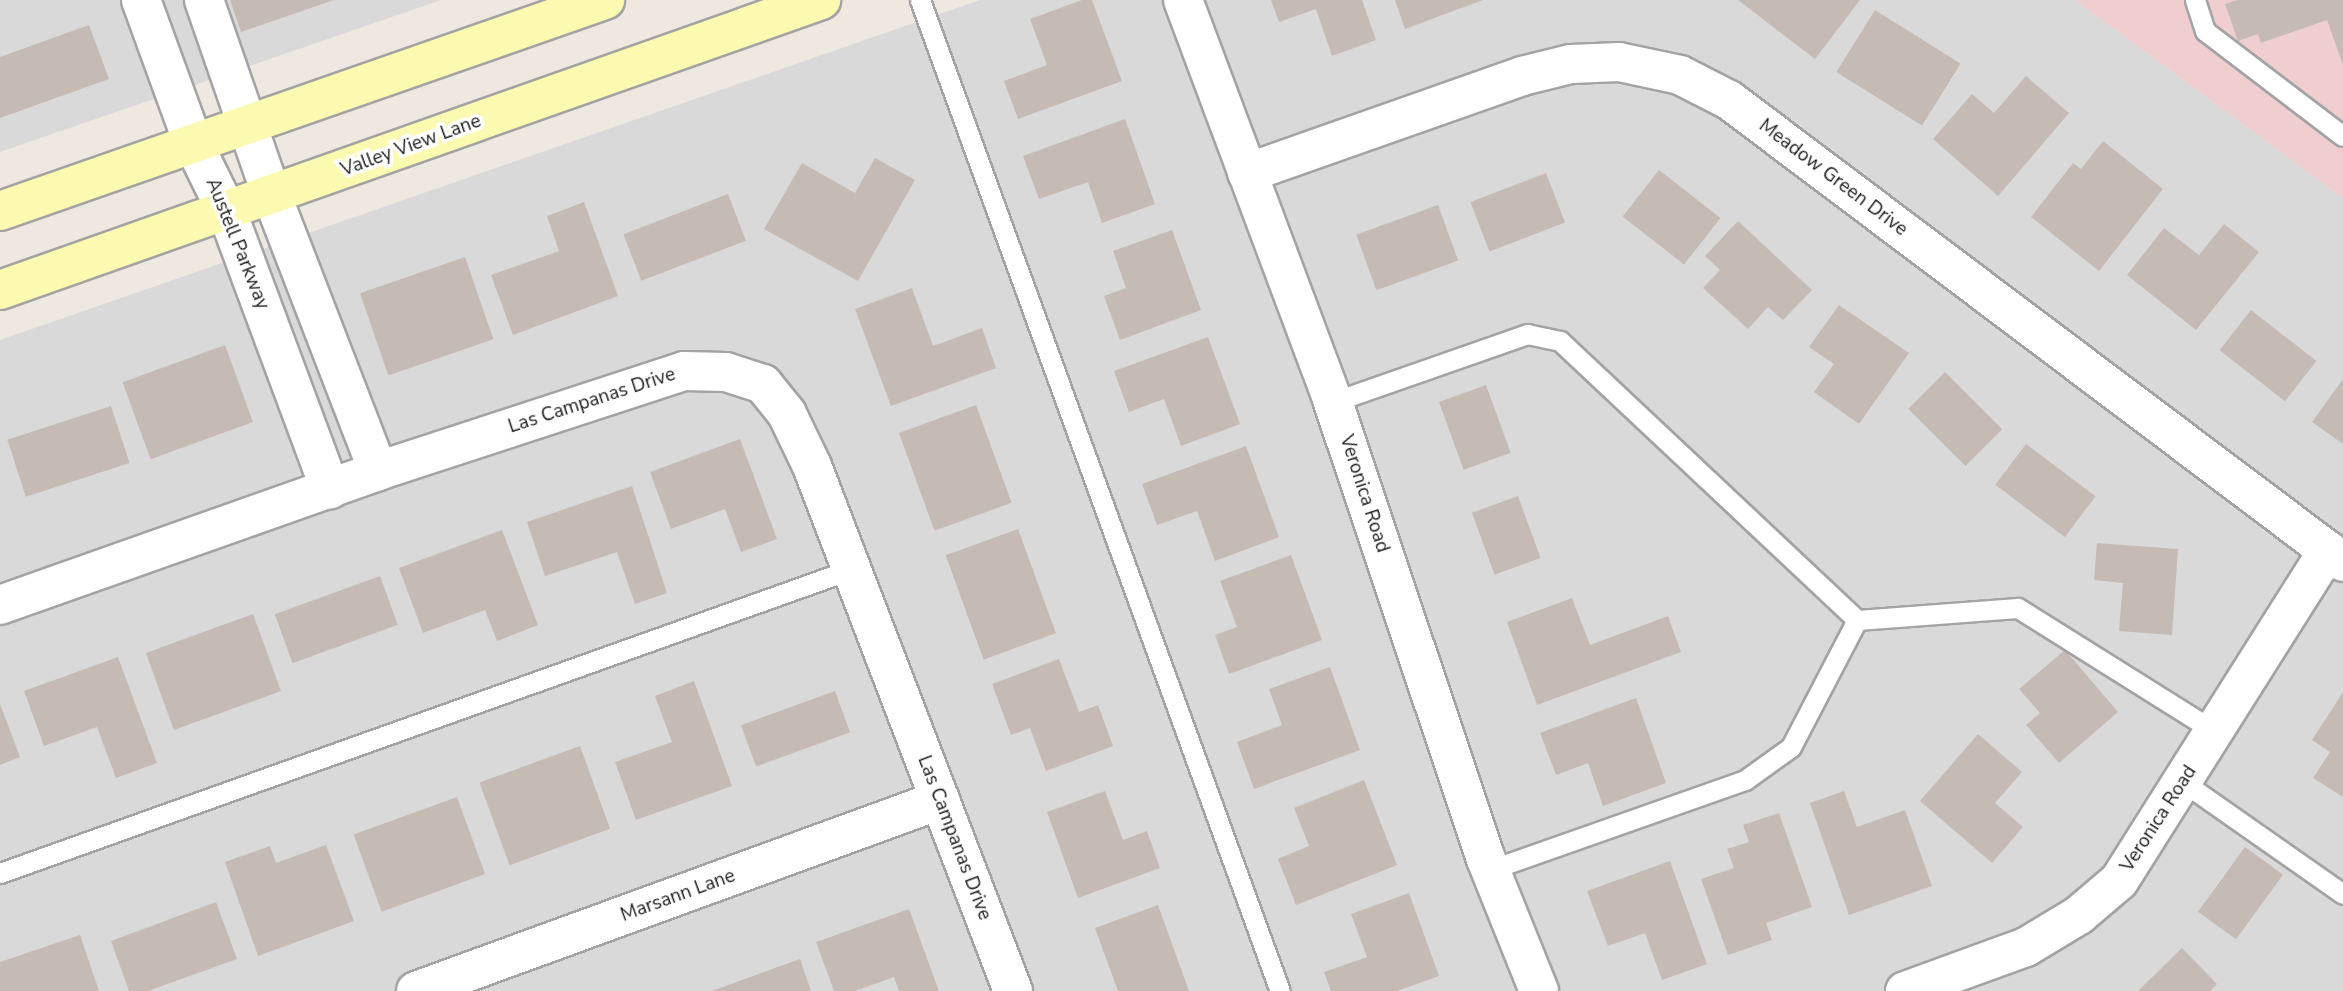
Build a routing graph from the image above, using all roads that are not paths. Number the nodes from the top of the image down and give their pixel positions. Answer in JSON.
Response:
{"nodes":[{"id":1,"x":141,"y":0,"type":"edge"},
{"id":2,"x":204,"y":0,"type":"edge"},
{"id":3,"x":605,"y":0,"type":"edge"},
{"id":4,"x":821,"y":0,"type":"edge"},
{"id":5,"x":920,"y":0,"type":"edge"},
{"id":6,"x":1183,"y":0,"type":"edge"},
{"id":7,"x":2194,"y":0,"type":"edge"},
{"id":8,"x":248,"y":123,"type":"junction"},
{"id":9,"x":2343,"y":136,"type":"edge"},
{"id":10,"x":193,"y":143,"type":"junction"},
{"id":11,"x":1247,"y":173,"type":"junction"},
{"id":12,"x":272,"y":196,"type":"junction"},
{"id":13,"x":0,"y":211,"type":"edge"},
{"id":14,"x":227,"y":212,"type":"junction"},
{"id":15,"x":0,"y":290,"type":"edge"},
{"id":16,"x":1333,"y":402,"type":"junction"},
{"id":17,"x":379,"y":471,"type":"junction"},
{"id":18,"x":330,"y":489,"type":"junction"},
{"id":19,"x":2336,"y":556,"type":"edge"},
{"id":20,"x":852,"y":569,"type":"junction"},
{"id":21,"x":0,"y":605,"type":"edge"},
{"id":22,"x":1857,"y":620,"type":"junction"},
{"id":23,"x":2216,"y":732,"type":"junction"},
{"id":24,"x":2183,"y":782,"type":"junction"},
{"id":25,"x":940,"y":800,"type":"junction"},
{"id":26,"x":1490,"y":870,"type":"junction"},
{"id":27,"x":0,"y":873,"type":"edge"},
{"id":28,"x":2343,"y":894,"type":"edge"},
{"id":29,"x":416,"y":991,"type":"edge"},
{"id":30,"x":1013,"y":991,"type":"edge"},
{"id":31,"x":1280,"y":991,"type":"edge"},
{"id":32,"x":1539,"y":991,"type":"edge"},
{"id":33,"x":1905,"y":991,"type":"edge"}],
"edges":[{"from":1,"to":10,"type":"street","name":"Austell Parkway"},
{"from":2,"to":8,"type":"street"},
{"from":3,"to":8,"type":"main road"},
{"from":4,"to":12,"type":"main road","name":"Valley View Lane"},
{"from":5,"to":31,"type":"lane"},
{"from":6,"to":11,"type":"street","name":"Veronica Road"},
{"from":7,"to":9,"type":"lane"},
{"from":8,"to":10,"type":"main road"},
{"from":8,"to":12,"type":"street"},
{"from":10,"to":13,"type":"main road"},
{"from":10,"to":14,"type":"street","name":"Austell Parkway"},
{"from":11,"to":16,"type":"street","name":"Veronica Road"},
{"from":11,"to":19,"type":"street","name":"Meadow Green Drive"},
{"from":12,"to":14,"type":"main road","name":"Valley View Lane"},
{"from":12,"to":17,"type":"street"},
{"from":14,"to":15,"type":"main road","name":"Valley View Lane"},
{"from":14,"to":18,"type":"street","name":"Austell Parkway"},
{"from":16,"to":22,"type":"lane"},
{"from":16,"to":26,"type":"street","name":"Veronica Road"},
{"from":17,"to":18,"type":"street","name":"Las Campanas Drive"},
{"from":17,"to":20,"type":"street","name":"Las Campanas Drive"},
{"from":18,"to":21,"type":"street","name":"Las Campanas Drive"},
{"from":19,"to":23,"type":"street","name":"Veronica Road"},
{"from":20,"to":25,"type":"street","name":"Las Campanas Drive"},
{"from":20,"to":27,"type":"lane"},
{"from":22,"to":23,"type":"lane"},
{"from":22,"to":26,"type":"lane"},
{"from":23,"to":24,"type":"street","name":"Veronica Road"},
{"from":24,"to":28,"type":"lane"},
{"from":24,"to":33,"type":"street","name":"Veronica Road"},
{"from":25,"to":29,"type":"street","name":"Marsann Lane"},
{"from":25,"to":30,"type":"street","name":"Las Campanas Drive"},
{"from":26,"to":32,"type":"street","name":"Veronica Road"}]}
